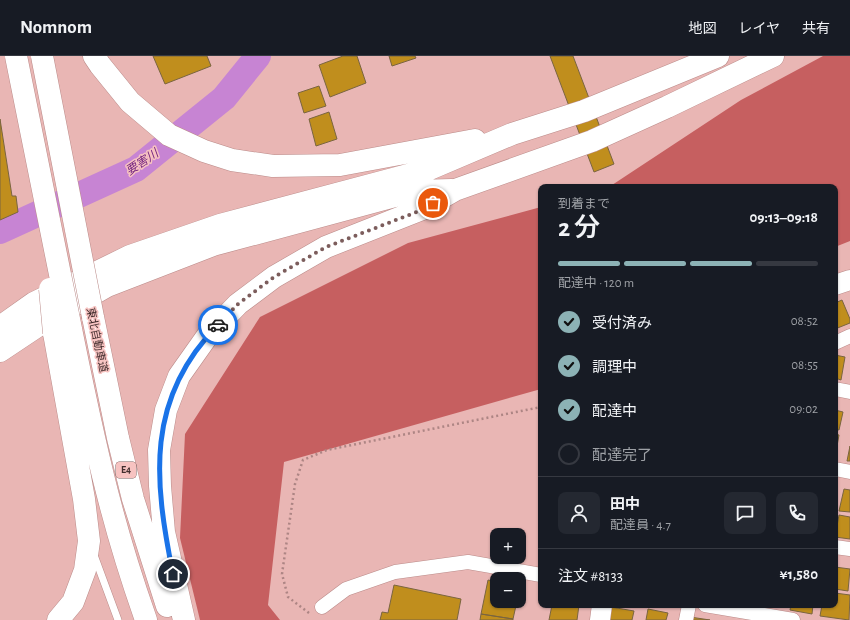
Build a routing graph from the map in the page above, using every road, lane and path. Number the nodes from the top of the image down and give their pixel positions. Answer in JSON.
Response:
{"nodes":[{"id":1,"x":16,"y":56,"type":"edge"},
{"id":2,"x":42,"y":56,"type":"edge"},
{"id":3,"x":94,"y":56,"type":"edge"},
{"id":4,"x":718,"y":56,"type":"edge"},
{"id":5,"x":773,"y":56,"type":"edge"},
{"id":6,"x":512,"y":134,"type":"junction"},
{"id":7,"x":455,"y":190,"type":"junction"},
{"id":8,"x":850,"y":280,"type":"edge"},
{"id":9,"x":838,"y":284,"type":"edge"},
{"id":10,"x":0,"y":327,"type":"edge"},
{"id":11,"x":62,"y":331,"type":"junction"},
{"id":12,"x":850,"y":336,"type":"edge"},
{"id":13,"x":838,"y":342,"type":"edge"},
{"id":14,"x":0,"y":351,"type":"edge"},
{"id":15,"x":838,"y":390,"type":"edge"},
{"id":16,"x":850,"y":392,"type":"edge"},
{"id":17,"x":538,"y":408,"type":"edge"},
{"id":18,"x":838,"y":470,"type":"edge"},
{"id":19,"x":850,"y":472,"type":"edge"},
{"id":20,"x":89,"y":541,"type":"junction"},
{"id":21,"x":838,"y":547,"type":"edge"},
{"id":22,"x":850,"y":549,"type":"edge"},
{"id":23,"x":538,"y":574,"type":"edge"},
{"id":24,"x":602,"y":608,"type":"edge"},
{"id":25,"x":688,"y":608,"type":"edge"},
{"id":26,"x":723,"y":608,"type":"edge"},
{"id":27,"x":318,"y":612,"type":"joint"},
{"id":28,"x":58,"y":620,"type":"edge"},
{"id":29,"x":118,"y":620,"type":"edge"},
{"id":30,"x":146,"y":620,"type":"edge"},
{"id":31,"x":172,"y":620,"type":"edge"},
{"id":32,"x":184,"y":620,"type":"edge"},
{"id":33,"x":600,"y":620,"type":"edge"},
{"id":34,"x":686,"y":620,"type":"edge"},
{"id":35,"x":793,"y":620,"type":"edge"}],
"edges":[{"from":1,"to":11,"type":"highway","bridge":true},
{"from":2,"to":31,"type":"highway","name":"東北自動車道","number":"E4","bridge":true},
{"from":3,"to":6,"type":"highway"},
{"from":4,"to":6,"type":"highway"},
{"from":5,"to":7,"type":"highway"},
{"from":6,"to":10,"type":"highway"},
{"from":7,"to":14,"type":"highway"},
{"from":7,"to":32,"type":"highway"},
{"from":8,"to":9,"type":"street"},
{"from":11,"to":20,"type":"highway"},
{"from":11,"to":30,"type":"highway","number":"E4"},
{"from":12,"to":13,"type":"street"},
{"from":15,"to":16,"type":"street"},
{"from":17,"to":27,"type":"path"},
{"from":18,"to":19,"type":"street"},
{"from":20,"to":28,"type":"highway"},
{"from":20,"to":29,"type":"lane"},
{"from":21,"to":22,"type":"street"},
{"from":23,"to":27,"type":"street"},
{"from":24,"to":33,"type":"street"},
{"from":25,"to":34,"type":"street"},
{"from":26,"to":35,"type":"street"}]}
